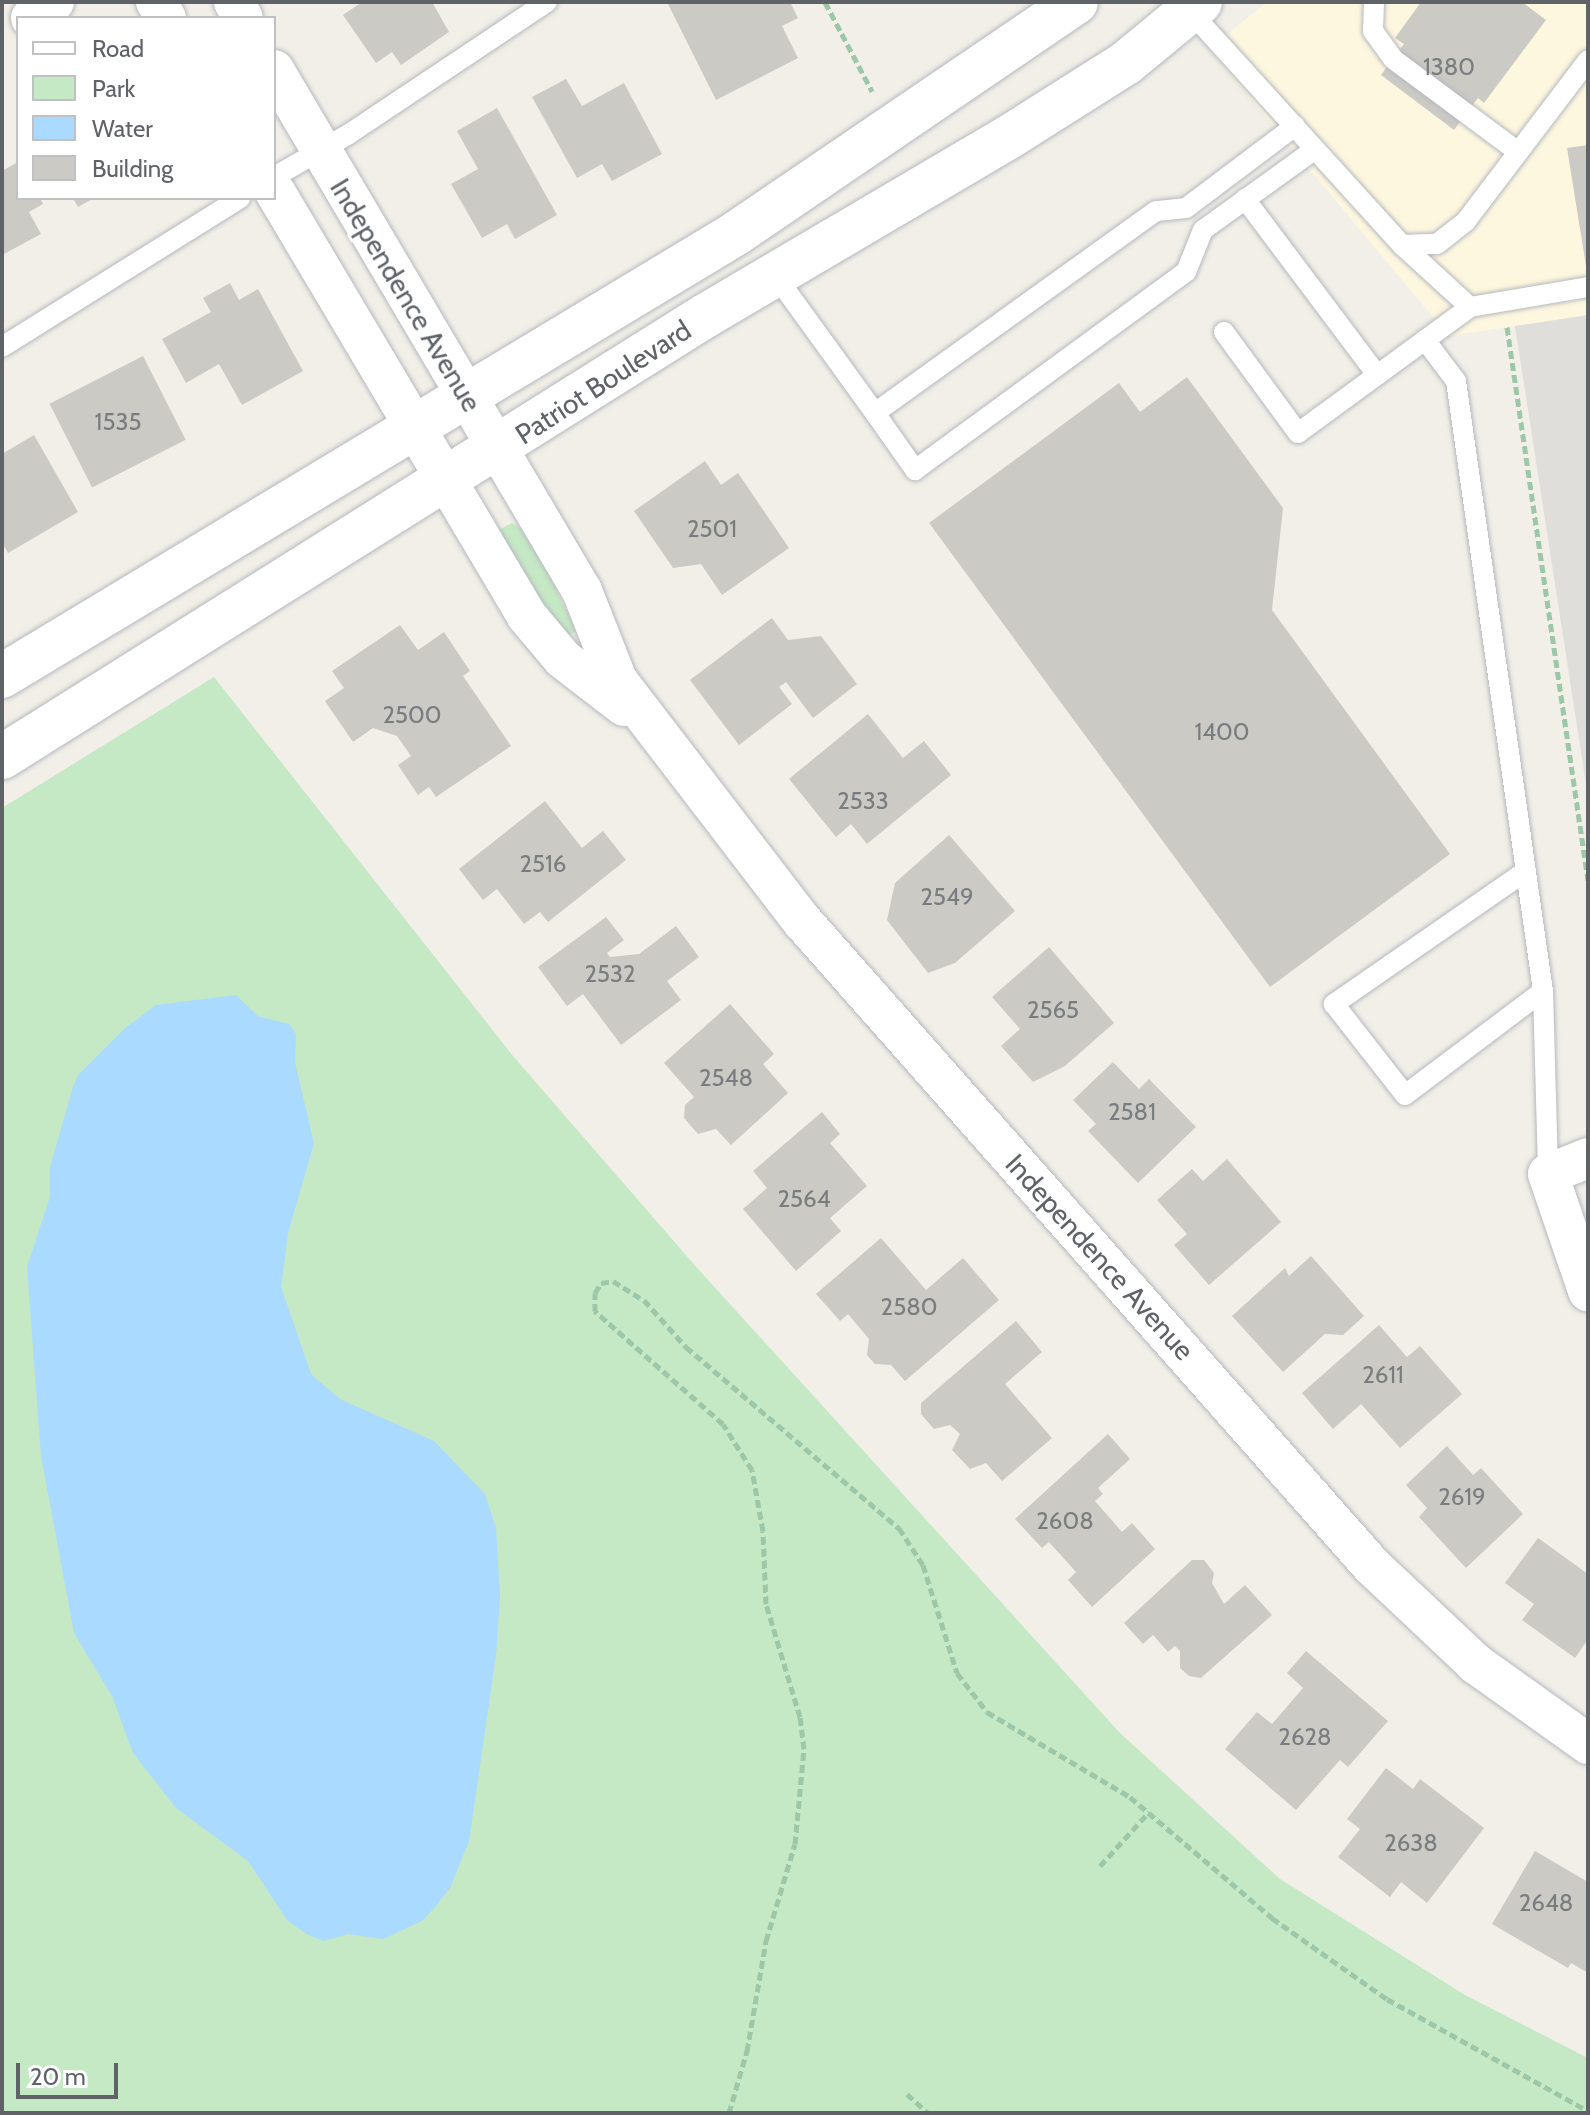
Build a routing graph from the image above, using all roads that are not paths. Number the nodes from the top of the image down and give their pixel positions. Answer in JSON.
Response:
{"nodes":[{"id":1,"x":547,"y":2,"type":"edge"},
{"id":2,"x":1076,"y":2,"type":"edge"},
{"id":3,"x":1374,"y":2,"type":"edge"},
{"id":4,"x":1191,"y":5,"type":"edge"},
{"id":5,"x":1588,"y":60,"type":"edge"},
{"id":6,"x":276,"y":73,"type":"edge"},
{"id":7,"x":1295,"y":126,"type":"junction"},
{"id":8,"x":1314,"y":150,"type":"junction"},
{"id":9,"x":321,"y":151,"type":"junction"},
{"id":10,"x":1518,"y":152,"type":"junction"},
{"id":11,"x":276,"y":176,"type":"edge"},
{"id":12,"x":276,"y":193,"type":"edge"},
{"id":13,"x":1245,"y":199,"type":"junction"},
{"id":14,"x":237,"y":200,"type":"edge"},
{"id":15,"x":1186,"y":208,"type":"junction"},
{"id":16,"x":1203,"y":230,"type":"junction"},
{"id":17,"x":1402,"y":245,"type":"junction"},
{"id":18,"x":775,"y":275,"type":"junction"},
{"id":19,"x":1588,"y":287,"type":"edge"},
{"id":20,"x":1470,"y":307,"type":"junction"},
{"id":21,"x":1224,"y":332,"type":"dead end"},
{"id":22,"x":1425,"y":340,"type":"junction"},
{"id":23,"x":2,"y":347,"type":"edge"},
{"id":24,"x":1377,"y":375,"type":"junction"},
{"id":25,"x":466,"y":396,"type":"junction"},
{"id":26,"x":875,"y":413,"type":"junction"},
{"id":27,"x":416,"y":424,"type":"junction"},
{"id":28,"x":498,"y":450,"type":"junction"},
{"id":29,"x":449,"y":481,"type":"junction"},
{"id":30,"x":2,"y":676,"type":"edge"},
{"id":31,"x":652,"y":728,"type":"junction"},
{"id":32,"x":2,"y":757,"type":"edge"},
{"id":33,"x":1526,"y":871,"type":"junction"},
{"id":34,"x":1543,"y":991,"type":"junction"},
{"id":35,"x":1588,"y":1158,"type":"edge"},
{"id":36,"x":1548,"y":1174,"type":"junction"},
{"id":37,"x":1588,"y":1291,"type":"edge"},
{"id":38,"x":1588,"y":1744,"type":"edge"}],
"edges":[{"from":1,"to":9,"type":"lane"},
{"from":2,"to":25,"type":"main road","name":"Patriot Boulevard"},
{"from":3,"to":10,"type":"lane"},
{"from":4,"to":7,"type":"lane"},
{"from":4,"to":18,"type":"main road","name":"Patriot Boulevard"},
{"from":5,"to":10,"type":"lane"},
{"from":6,"to":9,"type":"street","name":"Independence Avenue"},
{"from":7,"to":8,"type":"lane"},
{"from":7,"to":15,"type":"lane"},
{"from":8,"to":13,"type":"lane"},
{"from":8,"to":17,"type":"lane"},
{"from":9,"to":11,"type":"lane"},
{"from":9,"to":25,"type":"street","name":"Independence Avenue"},
{"from":10,"to":17,"type":"lane"},
{"from":12,"to":27,"type":"street","name":"Independence Avenue"},
{"from":13,"to":16,"type":"lane"},
{"from":13,"to":24,"type":"lane"},
{"from":14,"to":23,"type":"lane"},
{"from":15,"to":16,"type":"lane"},
{"from":15,"to":26,"type":"lane"},
{"from":16,"to":26,"type":"lane"},
{"from":17,"to":20,"type":"lane"},
{"from":18,"to":26,"type":"lane"},
{"from":18,"to":28,"type":"main road","name":"Patriot Boulevard"},
{"from":19,"to":20,"type":"lane"},
{"from":20,"to":22,"type":"lane"},
{"from":21,"to":24,"type":"lane"},
{"from":22,"to":24,"type":"lane"},
{"from":22,"to":33,"type":"lane"},
{"from":25,"to":27,"type":"main road","name":"Patriot Boulevard"},
{"from":25,"to":28,"type":"street","name":"Independence Avenue"},
{"from":27,"to":29,"type":"street","name":"Independence Avenue"},
{"from":27,"to":30,"type":"main road","name":"Patriot Boulevard"},
{"from":28,"to":29,"type":"main road","name":"Patriot Boulevard"},
{"from":28,"to":31,"type":"street","name":"Independence Avenue"},
{"from":29,"to":31,"type":"street","name":"Independence Avenue"},
{"from":29,"to":32,"type":"main road","name":"Patriot Boulevard"},
{"from":31,"to":38,"type":"street","name":"Independence Avenue"},
{"from":33,"to":34,"type":"lane"},
{"from":33,"to":34,"type":"lane"},
{"from":34,"to":36,"type":"lane"},
{"from":35,"to":36,"type":"street"},
{"from":36,"to":37,"type":"street"}]}
